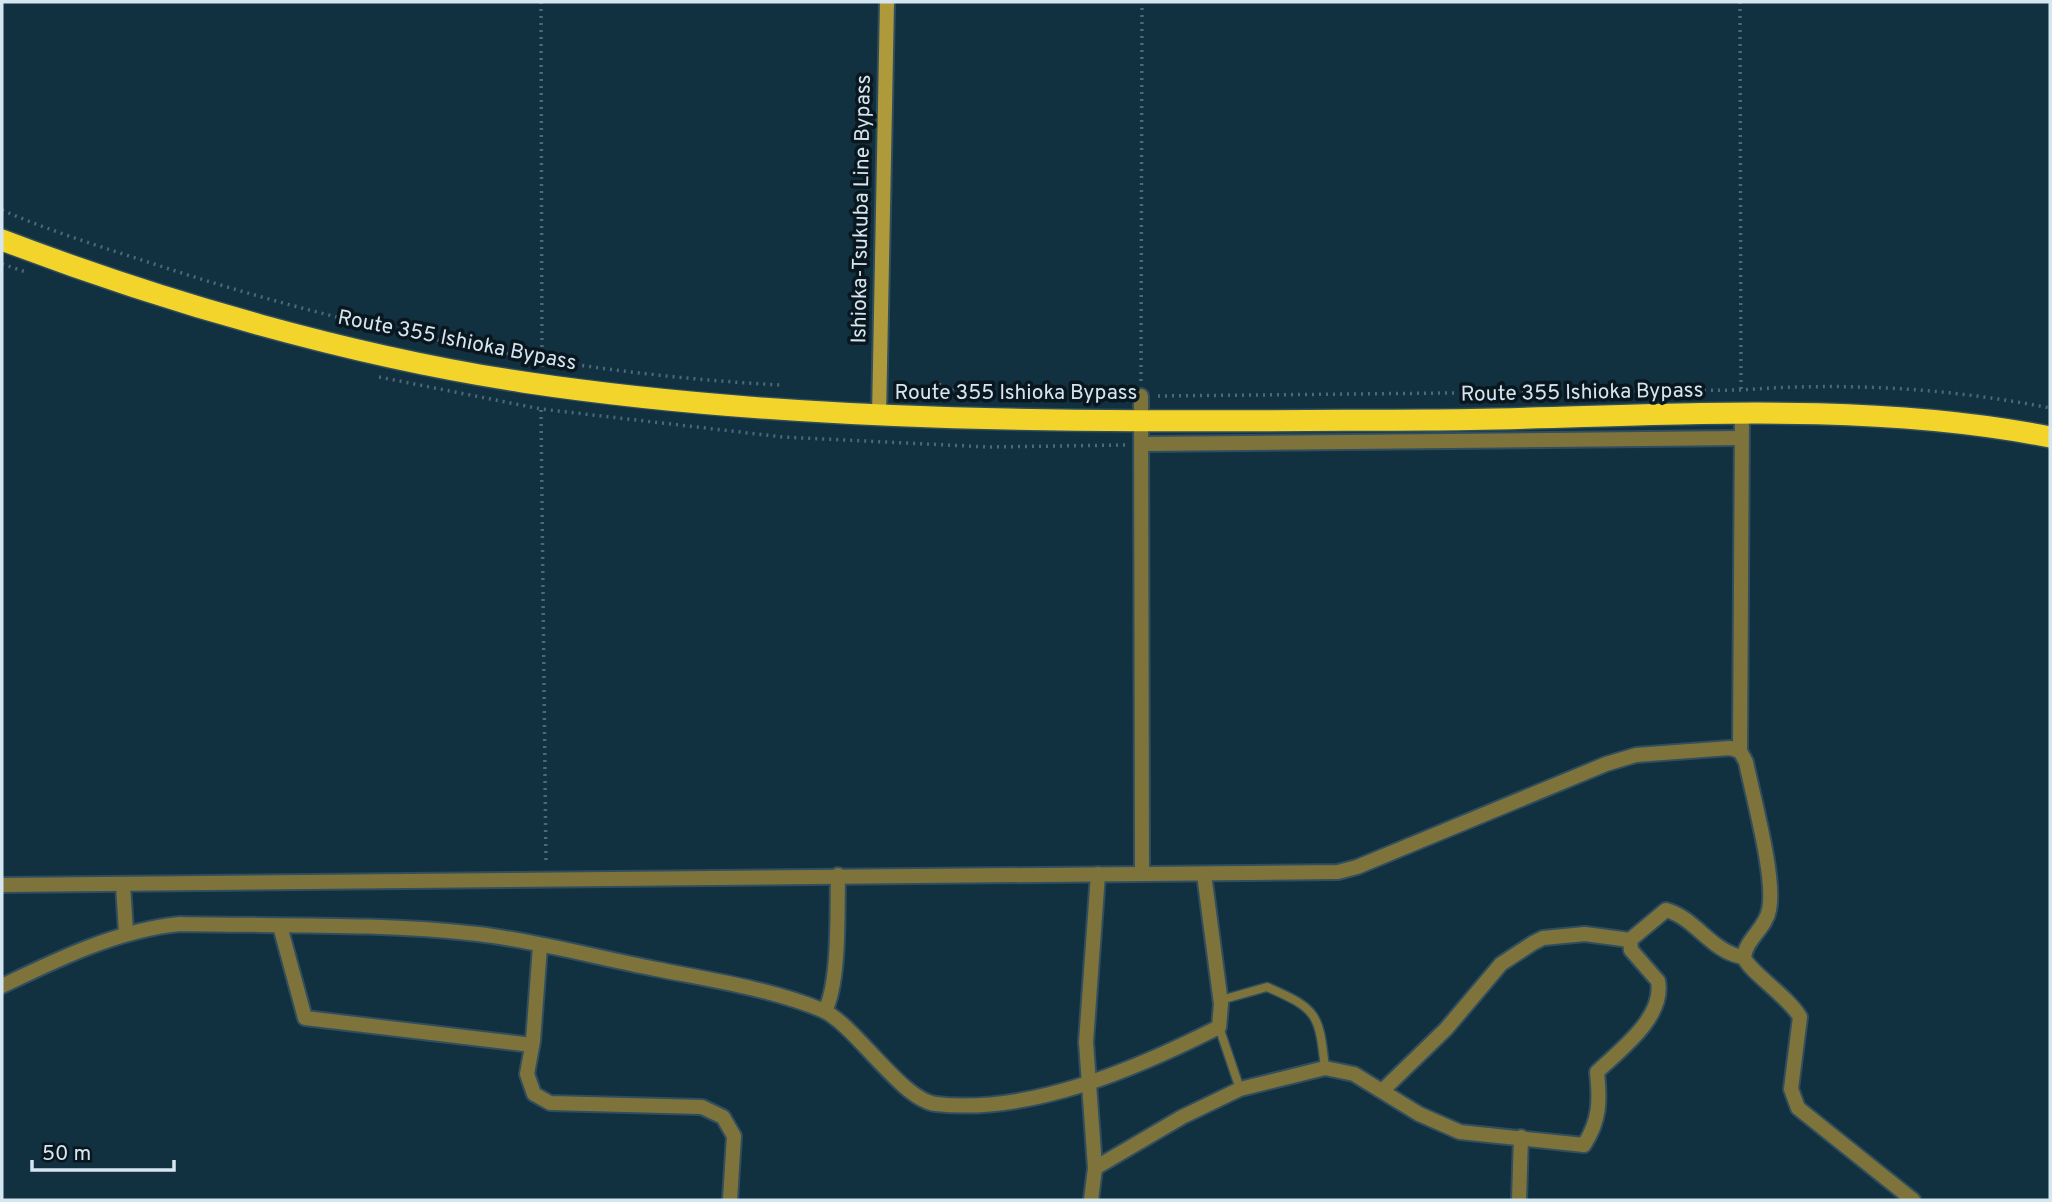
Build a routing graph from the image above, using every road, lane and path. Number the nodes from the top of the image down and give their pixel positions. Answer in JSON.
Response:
{"nodes":[{"id":1,"x":541,"y":2,"type":"edge"},
{"id":2,"x":887,"y":2,"type":"edge"},
{"id":3,"x":1142,"y":2,"type":"edge"},
{"id":4,"x":1740,"y":2,"type":"edge"},
{"id":5,"x":2,"y":211,"type":"edge"},
{"id":6,"x":2,"y":240,"type":"edge"},
{"id":7,"x":541,"y":359,"type":"junction"},
{"id":8,"x":781,"y":384,"type":"dead end"},
{"id":9,"x":939,"y":384,"type":"dead end"},
{"id":10,"x":543,"y":385,"type":"junction"},
{"id":11,"x":1741,"y":390,"type":"junction"},
{"id":12,"x":1141,"y":396,"type":"junction"},
{"id":13,"x":2050,"y":408,"type":"edge"},
{"id":14,"x":541,"y":409,"type":"junction"},
{"id":15,"x":1741,"y":415,"type":"junction"},
{"id":16,"x":879,"y":417,"type":"junction"},
{"id":17,"x":1143,"y":419,"type":"junction"},
{"id":18,"x":2050,"y":437,"type":"edge"},
{"id":19,"x":1740,"y":438,"type":"junction"},
{"id":20,"x":1143,"y":444,"type":"junction"},
{"id":21,"x":1740,"y":751,"type":"junction"},
{"id":22,"x":1098,"y":874,"type":"junction"},
{"id":23,"x":1143,"y":874,"type":"junction"},
{"id":24,"x":1204,"y":874,"type":"junction"},
{"id":25,"x":838,"y":875,"type":"junction"},
{"id":26,"x":546,"y":878,"type":"junction"},
{"id":27,"x":123,"y":884,"type":"junction"},
{"id":28,"x":2,"y":885,"type":"edge"},
{"id":29,"x":280,"y":926,"type":"junction"},
{"id":30,"x":126,"y":933,"type":"junction"},
{"id":31,"x":1630,"y":940,"type":"junction"},
{"id":32,"x":540,"y":946,"type":"junction"},
{"id":33,"x":1744,"y":957,"type":"junction"},
{"id":34,"x":2,"y":986,"type":"edge"},
{"id":35,"x":1220,"y":1000,"type":"junction"},
{"id":36,"x":825,"y":1011,"type":"junction"},
{"id":37,"x":1219,"y":1027,"type":"junction"},
{"id":38,"x":532,"y":1045,"type":"junction"},
{"id":39,"x":1325,"y":1068,"type":"junction"},
{"id":40,"x":1088,"y":1083,"type":"junction"},
{"id":41,"x":1240,"y":1089,"type":"junction"},
{"id":42,"x":1382,"y":1091,"type":"junction"},
{"id":43,"x":1521,"y":1137,"type":"junction"},
{"id":44,"x":1095,"y":1168,"type":"junction"},
{"id":45,"x":730,"y":1200,"type":"edge"},
{"id":46,"x":1091,"y":1200,"type":"edge"},
{"id":47,"x":1519,"y":1200,"type":"edge"},
{"id":48,"x":1913,"y":1200,"type":"edge"}],
"edges":[{"from":1,"to":7,"type":"path"},
{"from":2,"to":16,"type":"main road","name":"Ishioka-Tsukuba Line Bypass"},
{"from":3,"to":12,"type":"path"},
{"from":4,"to":11,"type":"path"},
{"from":5,"to":7,"type":"path"},
{"from":6,"to":10,"type":"highway","name":"Route 355 Ishioka Bypass"},
{"from":7,"to":8,"type":"path"},
{"from":7,"to":10,"type":"path"},
{"from":9,"to":12,"type":"path"},
{"from":10,"to":14,"type":"path"},
{"from":10,"to":16,"type":"highway","name":"Route 355 Ishioka Bypass"},
{"from":11,"to":12,"type":"path"},
{"from":11,"to":13,"type":"path"},
{"from":11,"to":15,"type":"path"},
{"from":12,"to":17,"type":"street"},
{"from":14,"to":20,"type":"path"},
{"from":14,"to":26,"type":"path"},
{"from":15,"to":17,"type":"highway","name":"Route 355 Ishioka Bypass"},
{"from":15,"to":18,"type":"highway","name":"Route 355 Ishioka Bypass"},
{"from":15,"to":19,"type":"street"},
{"from":16,"to":17,"type":"highway","name":"Route 355 Ishioka Bypass"},
{"from":17,"to":20,"type":"street"},
{"from":19,"to":20,"type":"street"},
{"from":19,"to":21,"type":"street"},
{"from":20,"to":23,"type":"street"},
{"from":21,"to":24,"type":"street"},
{"from":21,"to":33,"type":"street"},
{"from":22,"to":23,"type":"street"},
{"from":22,"to":25,"type":"street"},
{"from":22,"to":40,"type":"street"},
{"from":23,"to":24,"type":"street"},
{"from":24,"to":35,"type":"street"},
{"from":25,"to":26,"type":"street"},
{"from":25,"to":36,"type":"street"},
{"from":26,"to":27,"type":"street"},
{"from":27,"to":28,"type":"street"},
{"from":27,"to":30,"type":"street"},
{"from":29,"to":30,"type":"street"},
{"from":29,"to":32,"type":"street"},
{"from":29,"to":38,"type":"street"},
{"from":30,"to":34,"type":"street"},
{"from":31,"to":33,"type":"street"},
{"from":31,"to":42,"type":"street"},
{"from":31,"to":43,"type":"street"},
{"from":32,"to":36,"type":"street"},
{"from":32,"to":38,"type":"street"},
{"from":33,"to":48,"type":"street"},
{"from":35,"to":37,"type":"street"},
{"from":35,"to":39,"type":"lane"},
{"from":36,"to":40,"type":"street"},
{"from":37,"to":40,"type":"street"},
{"from":37,"to":41,"type":"lane"},
{"from":38,"to":45,"type":"street"},
{"from":39,"to":41,"type":"street"},
{"from":39,"to":42,"type":"street"},
{"from":40,"to":44,"type":"street"},
{"from":41,"to":44,"type":"street"},
{"from":42,"to":43,"type":"street"},
{"from":43,"to":47,"type":"street"},
{"from":44,"to":46,"type":"street"}]}
